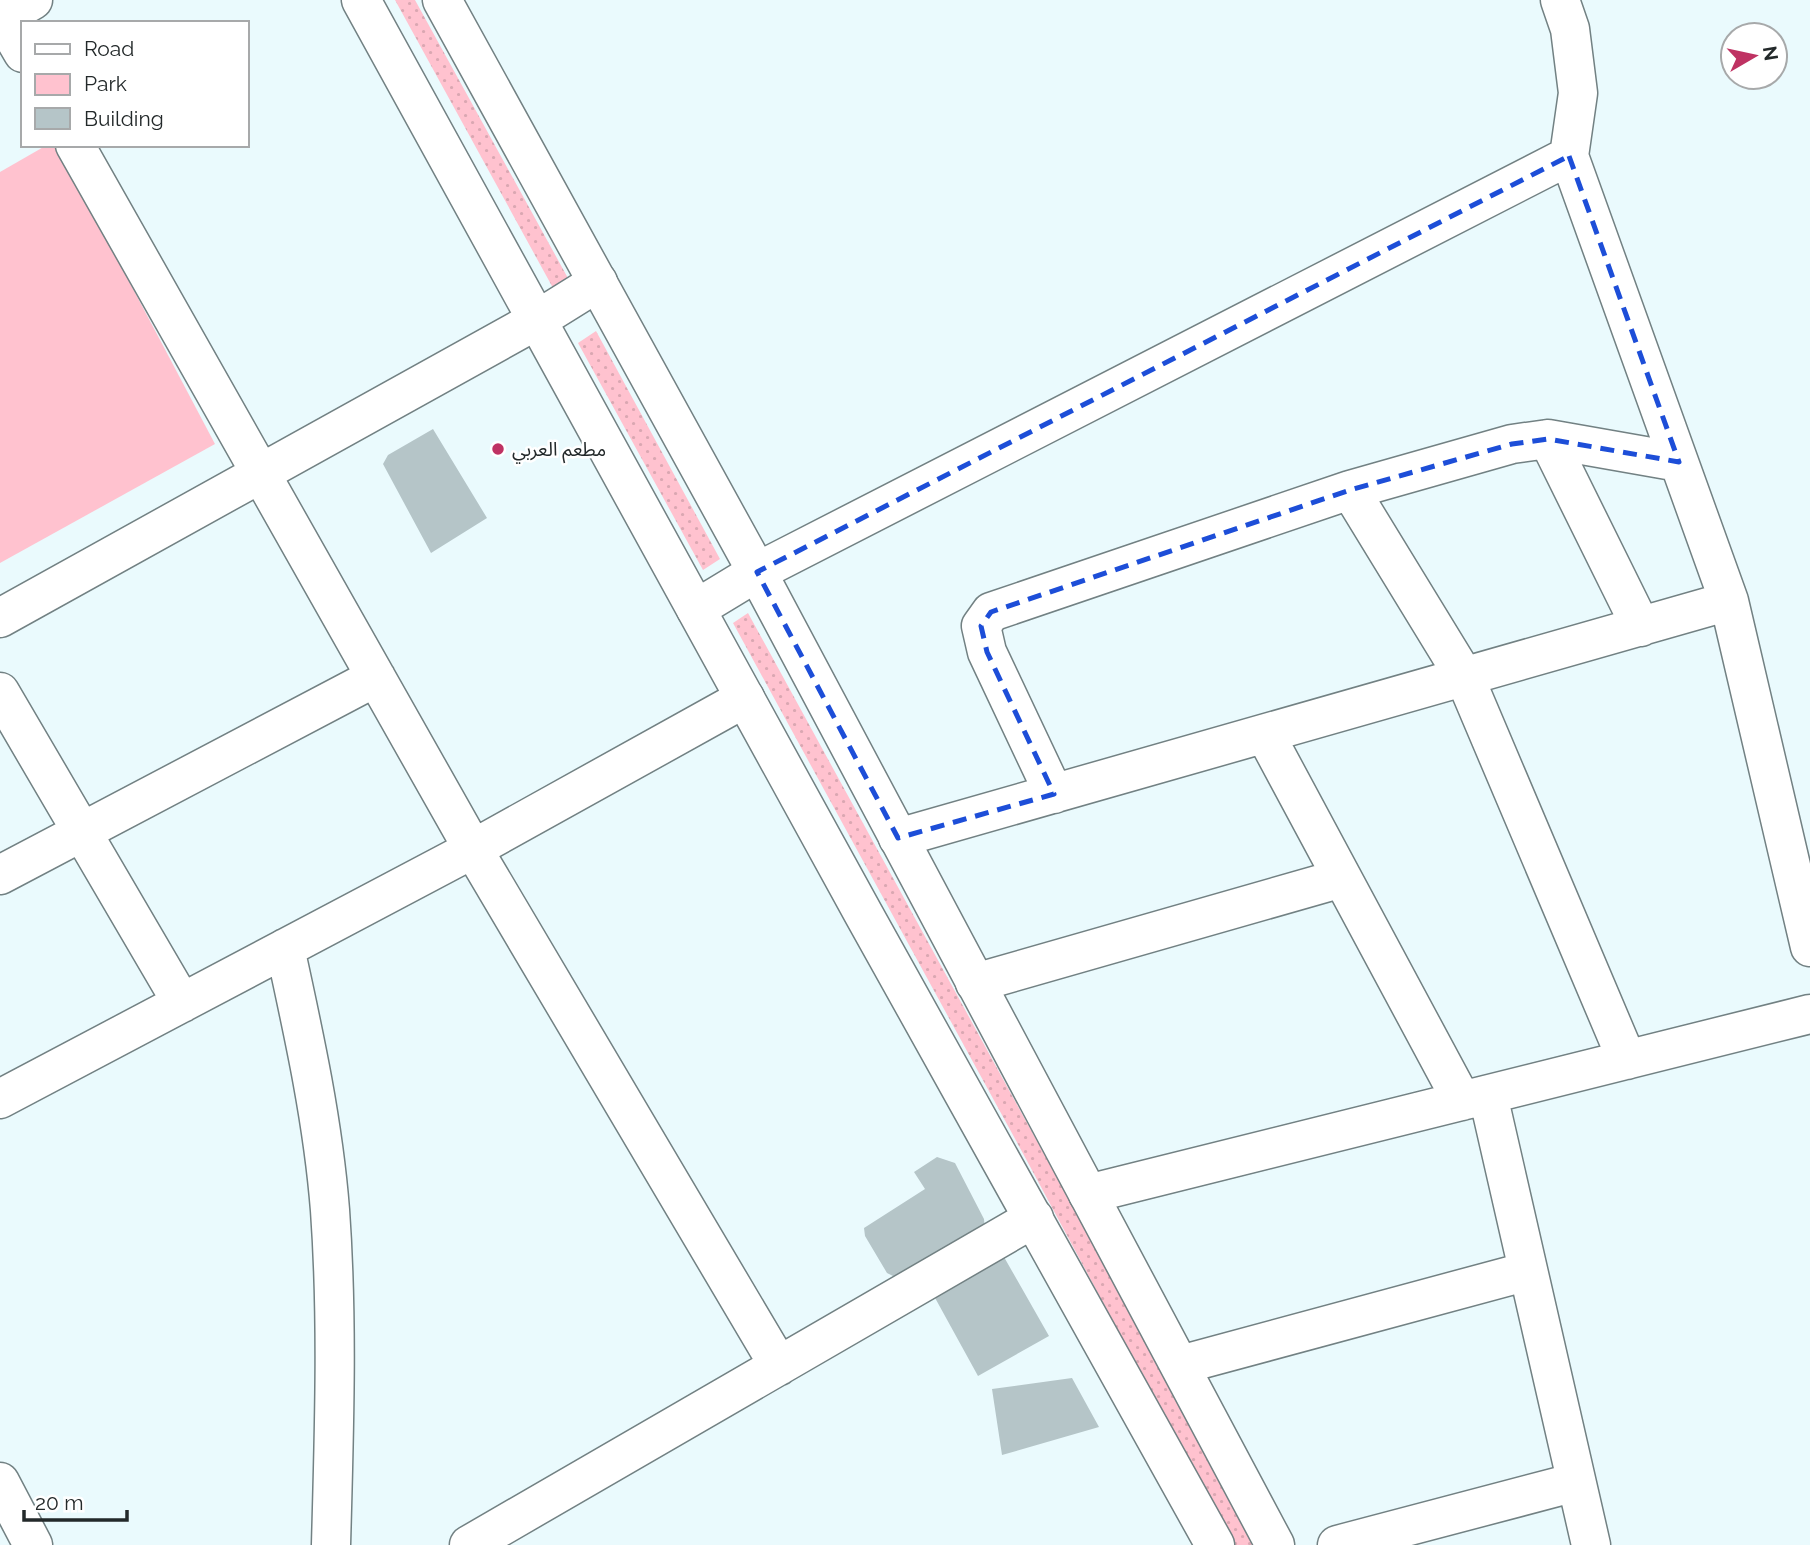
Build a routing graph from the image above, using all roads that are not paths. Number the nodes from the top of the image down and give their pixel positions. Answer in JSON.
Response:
{"nodes":[{"id":1,"x":361,"y":0,"type":"edge"},
{"id":2,"x":442,"y":0,"type":"edge"},
{"id":3,"x":1560,"y":0,"type":"edge"},
{"id":4,"x":12,"y":12,"type":"edge"},
{"id":5,"x":21,"y":46,"type":"edge"},
{"id":6,"x":76,"y":147,"type":"edge"},
{"id":7,"x":1569,"y":156,"type":"junction"},
{"id":8,"x":598,"y":282,"type":"junction"},
{"id":9,"x":537,"y":320,"type":"junction"},
{"id":10,"x":1548,"y":439,"type":"junction"},
{"id":11,"x":1679,"y":461,"type":"junction"},
{"id":12,"x":261,"y":474,"type":"junction"},
{"id":13,"x":1350,"y":490,"type":"junction"},
{"id":14,"x":757,"y":572,"type":"junction"},
{"id":15,"x":1729,"y":601,"type":"junction"},
{"id":16,"x":696,"y":609,"type":"junction"},
{"id":17,"x":0,"y":618,"type":"edge"},
{"id":18,"x":1641,"y":627,"type":"junction"},
{"id":19,"x":376,"y":677,"type":"junction"},
{"id":20,"x":1465,"y":678,"type":"junction"},
{"id":21,"x":0,"y":692,"type":"edge"},
{"id":22,"x":745,"y":698,"type":"junction"},
{"id":23,"x":1265,"y":734,"type":"junction"},
{"id":24,"x":1054,"y":794,"type":"junction"},
{"id":25,"x":82,"y":832,"type":"junction"},
{"id":26,"x":898,"y":838,"type":"junction"},
{"id":27,"x":473,"y":849,"type":"junction"},
{"id":28,"x":0,"y":875,"type":"edge"},
{"id":29,"x":1342,"y":877,"type":"junction"},
{"id":30,"x":1810,"y":947,"type":"edge"},
{"id":31,"x":285,"y":948,"type":"junction"},
{"id":32,"x":975,"y":983,"type":"junction"},
{"id":33,"x":182,"y":1003,"type":"junction"},
{"id":34,"x":1810,"y":1014,"type":"edge"},
{"id":35,"x":1627,"y":1060,"type":"junction"},
{"id":36,"x":1475,"y":1098,"type":"junction"},
{"id":37,"x":0,"y":1099,"type":"edge"},
{"id":38,"x":1088,"y":1194,"type":"junction"},
{"id":39,"x":1034,"y":1218,"type":"junction"},
{"id":40,"x":1528,"y":1271,"type":"junction"},
{"id":41,"x":1180,"y":1365,"type":"junction"},
{"id":42,"x":779,"y":1366,"type":"junction"},
{"id":43,"x":0,"y":1482,"type":"edge"},
{"id":44,"x":1576,"y":1482,"type":"junction"},
{"id":45,"x":33,"y":1545,"type":"edge"},
{"id":46,"x":331,"y":1545,"type":"edge"},
{"id":47,"x":469,"y":1545,"type":"edge"},
{"id":48,"x":1215,"y":1545,"type":"edge"},
{"id":49,"x":1275,"y":1545,"type":"edge"},
{"id":50,"x":1337,"y":1545,"type":"edge"},
{"id":51,"x":1591,"y":1545,"type":"edge"}],
"edges":[{"from":1,"to":9,"type":"street"},
{"from":2,"to":8,"type":"street"},
{"from":3,"to":7,"type":"street"},
{"from":4,"to":5,"type":"street"},
{"from":6,"to":12,"type":"street"},
{"from":7,"to":11,"type":"street"},
{"from":7,"to":14,"type":"street"},
{"from":8,"to":9,"type":"street"},
{"from":8,"to":14,"type":"street"},
{"from":9,"to":12,"type":"street"},
{"from":9,"to":16,"type":"street"},
{"from":10,"to":11,"type":"street"},
{"from":10,"to":13,"type":"street"},
{"from":10,"to":18,"type":"street"},
{"from":11,"to":15,"type":"street"},
{"from":12,"to":17,"type":"street"},
{"from":12,"to":19,"type":"street"},
{"from":13,"to":20,"type":"street"},
{"from":13,"to":24,"type":"street"},
{"from":14,"to":16,"type":"street"},
{"from":14,"to":26,"type":"street"},
{"from":15,"to":18,"type":"street"},
{"from":15,"to":30,"type":"street"},
{"from":16,"to":22,"type":"street"},
{"from":18,"to":20,"type":"street"},
{"from":19,"to":25,"type":"street"},
{"from":19,"to":27,"type":"street"},
{"from":20,"to":23,"type":"street"},
{"from":20,"to":35,"type":"street"},
{"from":21,"to":25,"type":"street"},
{"from":22,"to":27,"type":"street"},
{"from":22,"to":39,"type":"street"},
{"from":23,"to":24,"type":"street"},
{"from":23,"to":29,"type":"street"},
{"from":24,"to":26,"type":"street"},
{"from":25,"to":28,"type":"street"},
{"from":25,"to":33,"type":"street"},
{"from":26,"to":32,"type":"street"},
{"from":27,"to":31,"type":"street"},
{"from":27,"to":42,"type":"street"},
{"from":29,"to":32,"type":"street"},
{"from":29,"to":36,"type":"street"},
{"from":31,"to":33,"type":"street"},
{"from":31,"to":46,"type":"street"},
{"from":32,"to":38,"type":"street"},
{"from":33,"to":37,"type":"street"},
{"from":34,"to":35,"type":"street"},
{"from":35,"to":36,"type":"street"},
{"from":36,"to":38,"type":"street"},
{"from":36,"to":40,"type":"street"},
{"from":38,"to":41,"type":"street"},
{"from":39,"to":42,"type":"street"},
{"from":39,"to":48,"type":"street"},
{"from":40,"to":41,"type":"street"},
{"from":40,"to":44,"type":"street"},
{"from":41,"to":49,"type":"street"},
{"from":42,"to":47,"type":"street"},
{"from":43,"to":45,"type":"street"},
{"from":44,"to":50,"type":"street"},
{"from":44,"to":51,"type":"street"}]}
